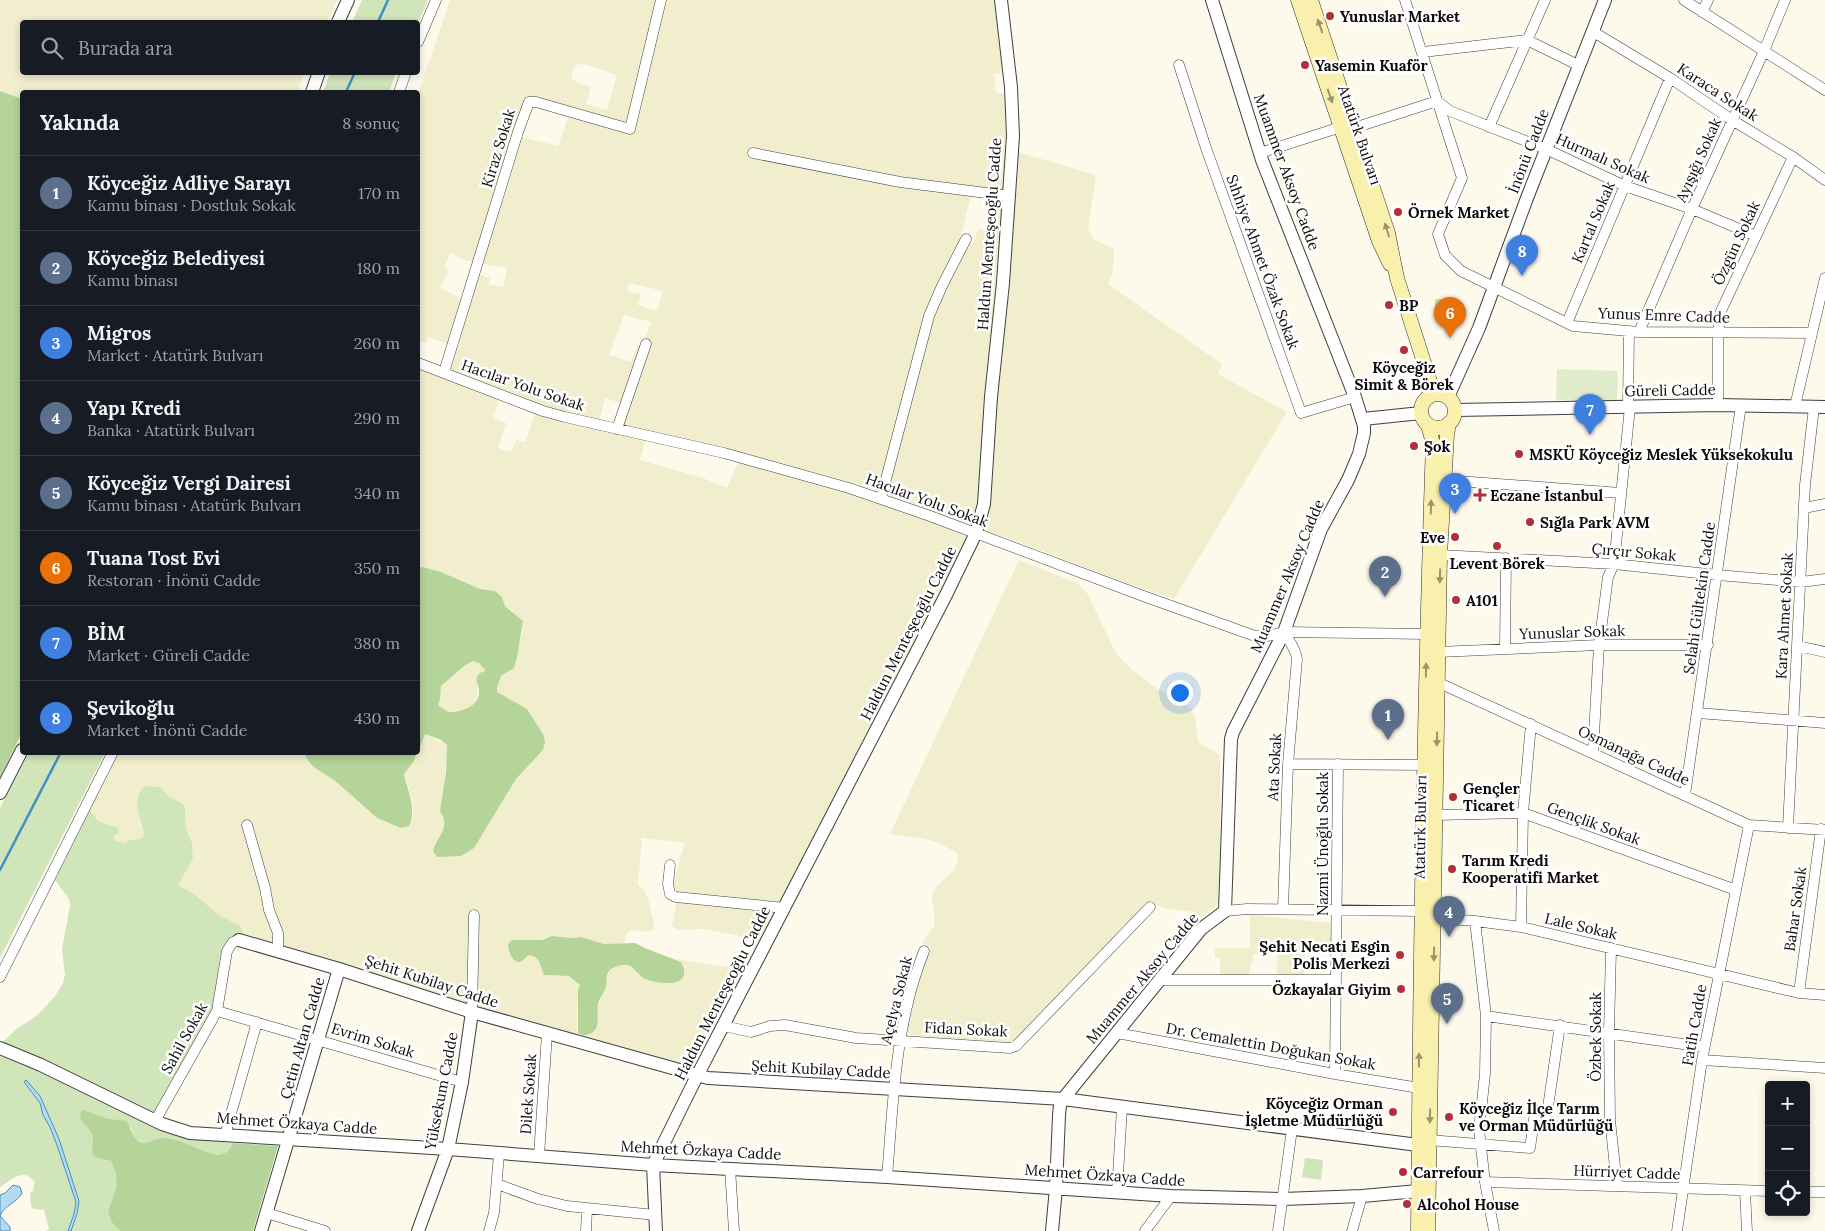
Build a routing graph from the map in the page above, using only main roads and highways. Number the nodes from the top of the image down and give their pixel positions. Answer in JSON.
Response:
{"nodes":[{"id":1,"x":1298,"y":0,"type":"edge"},
{"id":2,"x":1311,"y":0,"type":"edge"},
{"id":3,"x":1348,"y":128,"type":"junction"},
{"id":4,"x":1434,"y":394,"type":"junction"},
{"id":5,"x":1425,"y":419,"type":"junction"},
{"id":6,"x":1449,"y":423,"type":"junction"},
{"id":7,"x":1424,"y":1143,"type":"junction"},
{"id":8,"x":1418,"y":1231,"type":"edge"},
{"id":9,"x":1428,"y":1231,"type":"edge"}],
"edges":[{"from":1,"to":3,"type":"main road","name":"Atatürk Bulvarı","one_way":true},
{"from":3,"to":2,"type":"main road","name":"Atatürk Bulvarı","one_way":true},
{"from":3,"to":4,"type":"main road","name":"Atatürk Bulvarı"},
{"from":4,"to":5,"type":"main road"},
{"from":4,"to":6,"type":"main road"},
{"from":5,"to":6,"type":"main road"},
{"from":7,"to":5,"type":"main road","name":"Atatürk Bulvarı","one_way":true},
{"from":6,"to":7,"type":"main road","name":"Atatürk Bulvarı","one_way":true},
{"from":7,"to":8,"type":"main road","name":"Atatürk Bulvarı"},
{"from":7,"to":9,"type":"main road","name":"Atatürk Bulvarı"}]}
